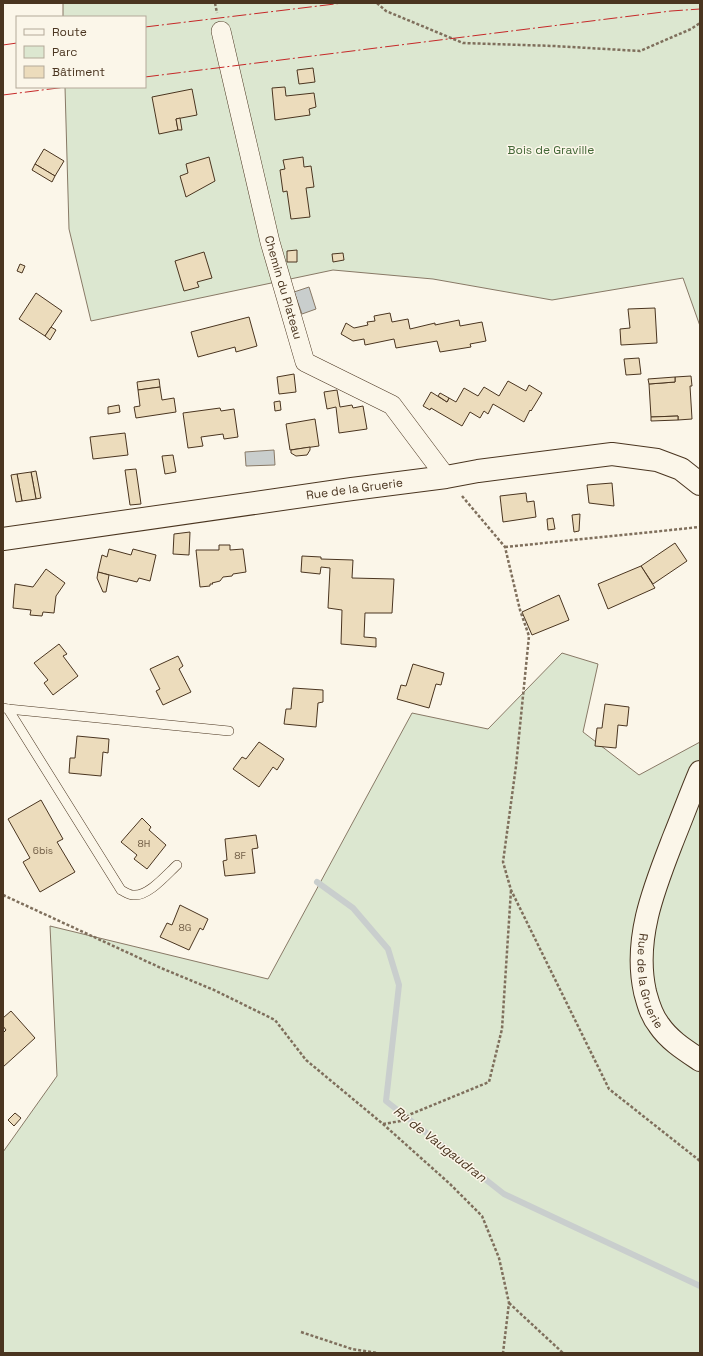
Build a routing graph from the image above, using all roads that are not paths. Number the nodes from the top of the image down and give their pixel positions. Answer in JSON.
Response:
{"nodes":[{"id":1,"x":221,"y":31,"type":"dead end"},
{"id":2,"x":446,"y":477,"type":"junction"},
{"id":3,"x":700,"y":484,"type":"edge"},
{"id":4,"x":3,"y":538,"type":"edge"},
{"id":5,"x":6,"y":708,"type":"edge"},
{"id":6,"x":229,"y":732,"type":"dead end"},
{"id":7,"x":700,"y":772,"type":"edge"},
{"id":8,"x":177,"y":865,"type":"dead end"},
{"id":9,"x":700,"y":1060,"type":"edge"}],
"edges":[{"from":1,"to":2,"type":"street","name":"Chemin du Plateau"},
{"from":2,"to":3,"type":"street","name":"Rue de la Gruerie"},
{"from":2,"to":4,"type":"street","name":"Rue de la Gruerie"},
{"from":5,"to":6,"type":"lane"},
{"from":5,"to":8,"type":"lane"},
{"from":7,"to":9,"type":"street","name":"Rue de la Gruerie"}]}
